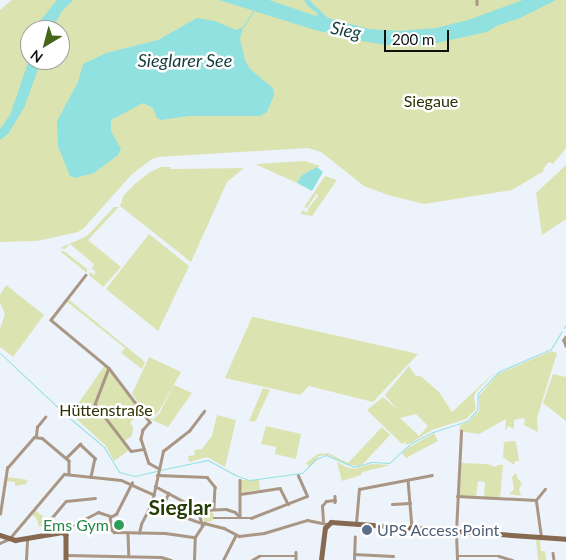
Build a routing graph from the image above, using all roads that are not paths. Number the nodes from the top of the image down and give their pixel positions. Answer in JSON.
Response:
{"nodes":[{"id":1,"x":477,"y":0,"type":"edge"},
{"id":2,"x":477,"y":4,"type":"dead end"},
{"id":3,"x":86,"y":275,"type":"dead end"},
{"id":4,"x":565,"y":338,"type":"edge"},
{"id":5,"x":566,"y":346,"type":"edge"},
{"id":6,"x":109,"y":368,"type":"junction"},
{"id":7,"x":204,"y":411,"type":"dead end"},
{"id":8,"x":46,"y":416,"type":"dead end"},
{"id":9,"x":461,"y":431,"type":"dead end"},
{"id":10,"x":36,"y":436,"type":"junction"},
{"id":11,"x":144,"y":449,"type":"junction"},
{"id":12,"x":66,"y":459,"type":"junction"},
{"id":13,"x":157,"y":472,"type":"junction"},
{"id":14,"x":69,"y":474,"type":"junction"},
{"id":15,"x":432,"y":475,"type":"dead end"},
{"id":16,"x":298,"y":476,"type":"dead end"},
{"id":17,"x":91,"y":478,"type":"junction"},
{"id":18,"x":240,"y":480,"type":"dead end"},
{"id":19,"x":408,"y":480,"type":"junction"},
{"id":20,"x":132,"y":484,"type":"junction"},
{"id":21,"x":155,"y":486,"type":"junction"},
{"id":22,"x":545,"y":489,"type":"dead end"},
{"id":23,"x":169,"y":493,"type":"junction"},
{"id":24,"x":240,"y":494,"type":"junction"},
{"id":25,"x":154,"y":495,"type":"junction"},
{"id":26,"x":457,"y":496,"type":"junction"},
{"id":27,"x":95,"y":498,"type":"dead end"},
{"id":28,"x":335,"y":499,"type":"dead end"},
{"id":29,"x":536,"y":500,"type":"junction"},
{"id":30,"x":410,"y":503,"type":"junction"},
{"id":31,"x":288,"y":504,"type":"junction"},
{"id":32,"x":392,"y":504,"type":"dead end"},
{"id":33,"x":214,"y":509,"type":"junction"},
{"id":34,"x":200,"y":510,"type":"junction"},
{"id":35,"x":0,"y":514,"type":"edge"},
{"id":36,"x":110,"y":517,"type":"junction"},
{"id":37,"x":240,"y":517,"type":"junction"},
{"id":38,"x":214,"y":518,"type":"dead end"},
{"id":39,"x":201,"y":523,"type":"junction"},
{"id":40,"x":325,"y":523,"type":"junction"},
{"id":41,"x":356,"y":524,"type":"junction"},
{"id":42,"x":412,"y":528,"type":"junction"},
{"id":43,"x":456,"y":531,"type":"junction"},
{"id":44,"x":128,"y":532,"type":"junction"},
{"id":45,"x":65,"y":533,"type":"junction"},
{"id":46,"x":139,"y":533,"type":"junction"},
{"id":47,"x":51,"y":534,"type":"junction"},
{"id":48,"x":0,"y":535,"type":"edge"},
{"id":49,"x":236,"y":535,"type":"junction"},
{"id":50,"x":195,"y":537,"type":"junction"},
{"id":51,"x":355,"y":537,"type":"dead end"},
{"id":52,"x":542,"y":538,"type":"junction"},
{"id":53,"x":8,"y":540,"type":"junction"},
{"id":54,"x":27,"y":540,"type":"dead end"},
{"id":55,"x":566,"y":540,"type":"edge"},
{"id":56,"x":0,"y":543,"type":"edge"},
{"id":57,"x":296,"y":552,"type":"dead end"},
{"id":58,"x":553,"y":553,"type":"dead end"},
{"id":59,"x":354,"y":554,"type":"junction"},
{"id":60,"x":128,"y":556,"type":"junction"},
{"id":61,"x":393,"y":556,"type":"edge"},
{"id":62,"x":66,"y":558,"type":"edge"},
{"id":63,"x":296,"y":558,"type":"edge"},
{"id":64,"x":457,"y":558,"type":"edge"},
{"id":65,"x":136,"y":559,"type":"edge"},
{"id":66,"x":26,"y":560,"type":"edge"},
{"id":67,"x":171,"y":560,"type":"edge"},
{"id":68,"x":194,"y":560,"type":"edge"},
{"id":69,"x":223,"y":560,"type":"edge"},
{"id":70,"x":252,"y":560,"type":"edge"},
{"id":71,"x":321,"y":560,"type":"edge"},
{"id":72,"x":354,"y":560,"type":"edge"},
{"id":73,"x":512,"y":560,"type":"edge"},
{"id":74,"x":554,"y":560,"type":"edge"}],
"edges":[{"from":1,"to":2,"type":"street"},
{"from":3,"to":6,"type":"street"},
{"from":4,"to":5,"type":"street"},
{"from":6,"to":11,"type":"street"},
{"from":6,"to":11,"type":"street"},
{"from":7,"to":13,"type":"street"},
{"from":8,"to":10,"type":"street"},
{"from":9,"to":26,"type":"street"},
{"from":10,"to":12,"type":"street"},
{"from":10,"to":35,"type":"street"},
{"from":11,"to":13,"type":"street"},
{"from":12,"to":14,"type":"street"},
{"from":12,"to":17,"type":"street"},
{"from":13,"to":21,"type":"street"},
{"from":13,"to":33,"type":"street"},
{"from":14,"to":17,"type":"street"},
{"from":14,"to":53,"type":"street"},
{"from":15,"to":19,"type":"street"},
{"from":16,"to":31,"type":"street"},
{"from":17,"to":20,"type":"street"},
{"from":18,"to":24,"type":"street"},
{"from":19,"to":30,"type":"street"},
{"from":19,"to":41,"type":"street"},
{"from":20,"to":25,"type":"street"},
{"from":20,"to":36,"type":"street"},
{"from":21,"to":23,"type":"street"},
{"from":21,"to":25,"type":"street"},
{"from":22,"to":29,"type":"street"},
{"from":23,"to":34,"type":"street"},
{"from":23,"to":39,"type":"street"},
{"from":24,"to":31,"type":"street"},
{"from":24,"to":37,"type":"street"},
{"from":25,"to":46,"type":"street"},
{"from":26,"to":29,"type":"street"},
{"from":26,"to":43,"type":"street"},
{"from":27,"to":47,"type":"street"},
{"from":28,"to":40,"type":"street"},
{"from":29,"to":52,"type":"street"},
{"from":30,"to":32,"type":"street"},
{"from":30,"to":42,"type":"street"},
{"from":31,"to":37,"type":"street"},
{"from":33,"to":34,"type":"street"},
{"from":33,"to":37,"type":"street"},
{"from":34,"to":39,"type":"street"},
{"from":36,"to":44,"type":"street"},
{"from":36,"to":45,"type":"street"},
{"from":37,"to":38,"type":"street"},
{"from":39,"to":49,"type":"street"},
{"from":39,"to":50,"type":"street"},
{"from":40,"to":41,"type":"street"},
{"from":40,"to":49,"type":"street"},
{"from":40,"to":71,"type":"street"},
{"from":41,"to":42,"type":"street"},
{"from":42,"to":43,"type":"street"},
{"from":43,"to":52,"type":"street"},
{"from":43,"to":64,"type":"street"},
{"from":44,"to":46,"type":"street"},
{"from":44,"to":60,"type":"street"},
{"from":45,"to":47,"type":"street"},
{"from":45,"to":62,"type":"street"},
{"from":46,"to":50,"type":"street"},
{"from":47,"to":53,"type":"street"},
{"from":48,"to":53,"type":"street"},
{"from":49,"to":69,"type":"street"},
{"from":50,"to":68,"type":"street"},
{"from":51,"to":59,"type":"street"},
{"from":52,"to":55,"type":"street"},
{"from":53,"to":56,"type":"street"},
{"from":54,"to":66,"type":"street"},
{"from":57,"to":63,"type":"street"},
{"from":58,"to":74,"type":"street"},
{"from":59,"to":61,"type":"street"},
{"from":59,"to":72,"type":"street"},
{"from":60,"to":62,"type":"street"},
{"from":60,"to":65,"type":"street"},
{"from":63,"to":70,"type":"street"},
{"from":64,"to":73,"type":"street"},
{"from":65,"to":67,"type":"street"}]}
